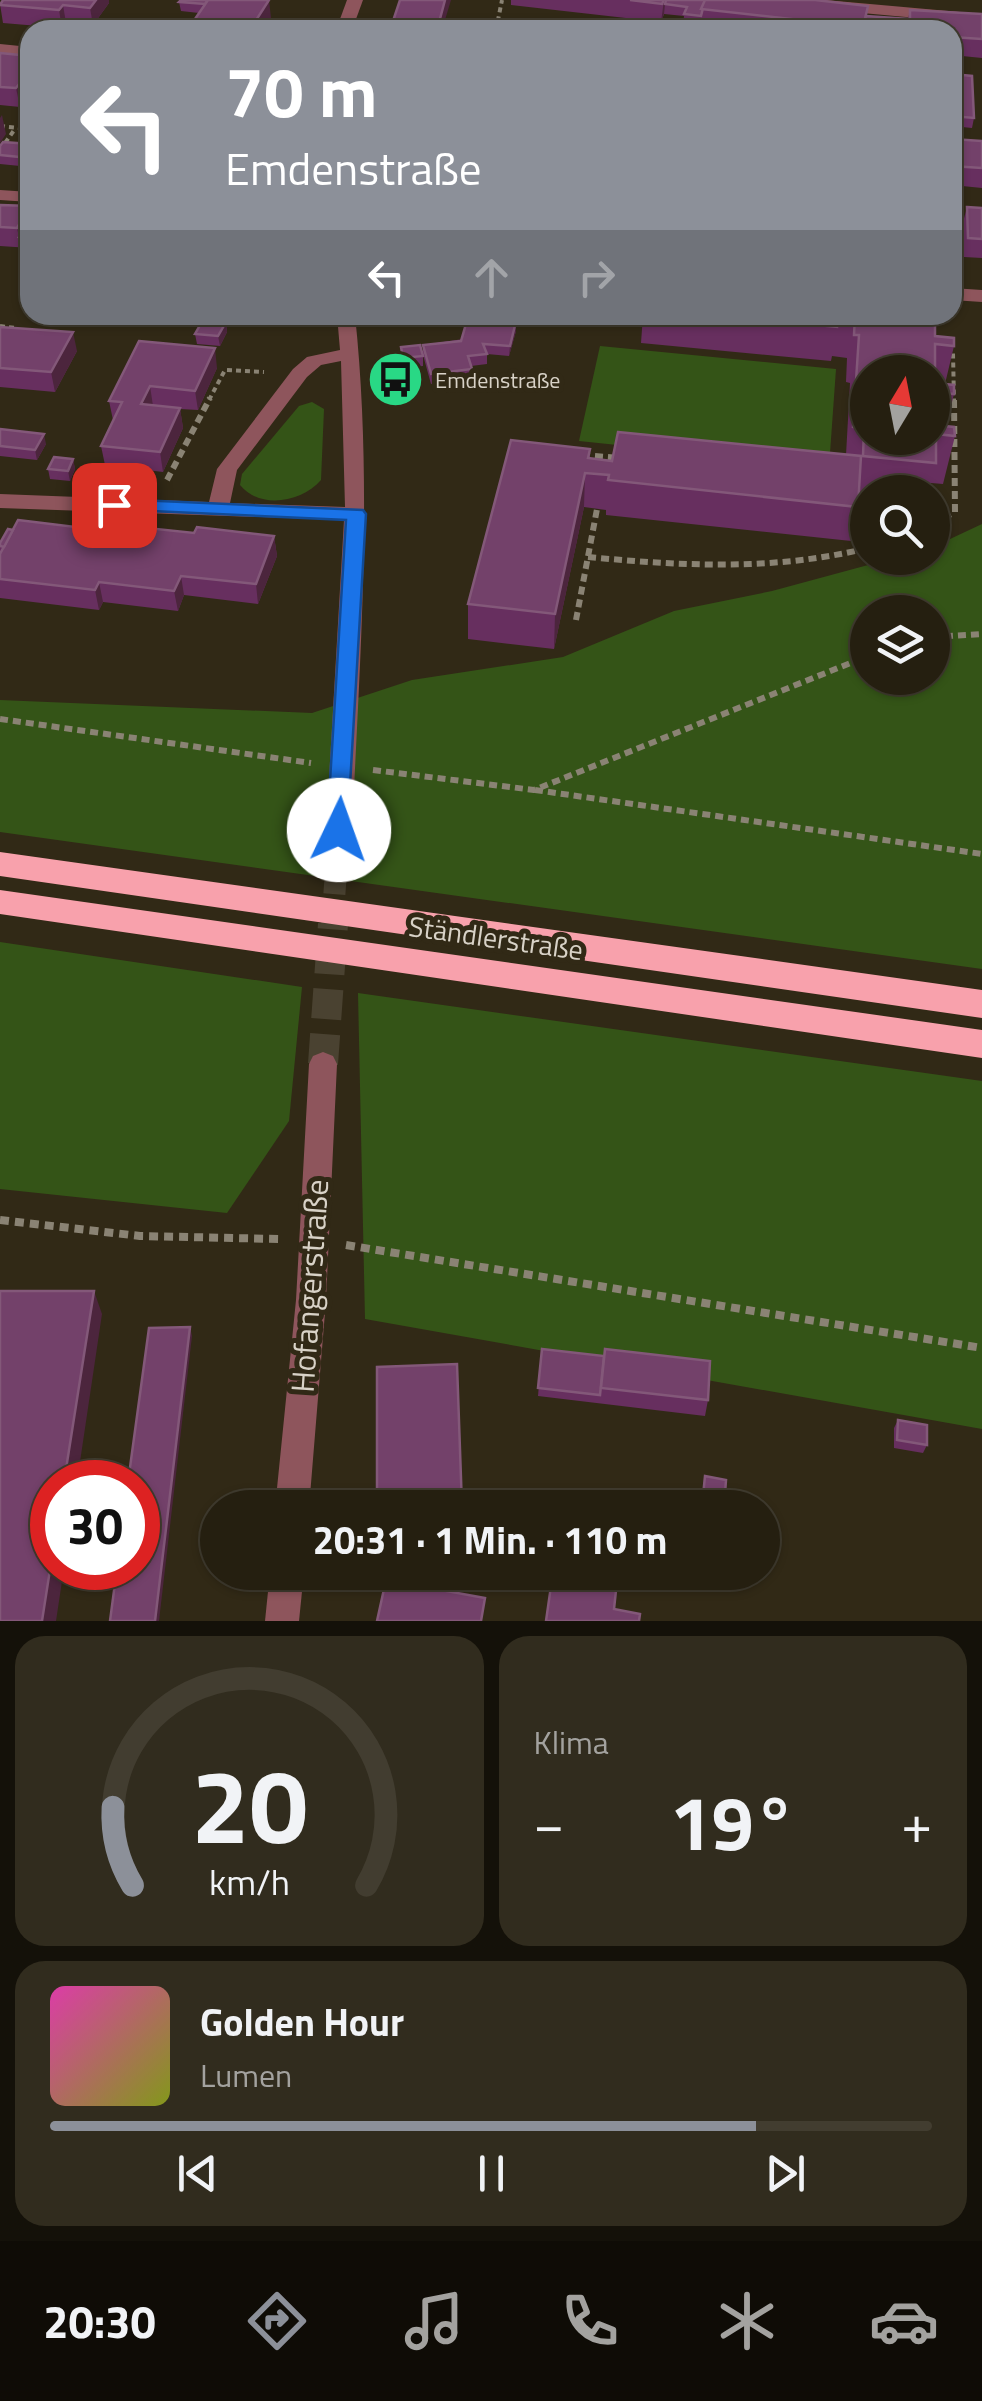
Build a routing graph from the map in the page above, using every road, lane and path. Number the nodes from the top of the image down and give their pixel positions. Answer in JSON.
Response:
{"nodes":[{"id":1,"x":775,"y":0,"type":"edge"},
{"id":2,"x":982,"y":19,"type":"edge"},
{"id":3,"x":0,"y":126,"type":"edge"},
{"id":4,"x":16,"y":128,"type":"junction"},
{"id":5,"x":20,"y":128,"type":"edge"},
{"id":6,"x":0,"y":150,"type":"edge"},
{"id":7,"x":347,"y":325,"type":"edge"},
{"id":8,"x":0,"y":326,"type":"edge"},
{"id":9,"x":31,"y":330,"type":"edge"},
{"id":10,"x":940,"y":340,"type":"edge"},
{"id":11,"x":351,"y":353,"type":"junction"},
{"id":12,"x":300,"y":373,"type":"junction"},
{"id":13,"x":578,"y":454,"type":"edge"},
{"id":14,"x":608,"y":457,"type":"junction"},
{"id":15,"x":626,"y":459,"type":"edge"},
{"id":16,"x":604,"y":476,"type":"edge"},
{"id":17,"x":0,"y":500,"type":"edge"},
{"id":18,"x":152,"y":506,"type":"junction"},
{"id":19,"x":598,"y":508,"type":"edge"},
{"id":20,"x":218,"y":509,"type":"junction"},
{"id":21,"x":356,"y":514,"type":"junction"},
{"id":22,"x":950,"y":515,"type":"edge"},
{"id":23,"x":850,"y":554,"type":"edge"},
{"id":24,"x":588,"y":556,"type":"junction"},
{"id":25,"x":576,"y":620,"type":"dead end"},
{"id":26,"x":982,"y":634,"type":"edge"},
{"id":27,"x":950,"y":637,"type":"edge"},
{"id":28,"x":850,"y":663,"type":"edge"},
{"id":29,"x":0,"y":719,"type":"edge"},
{"id":30,"x":342,"y":766,"type":"junction"},
{"id":31,"x":534,"y":790,"type":"junction"},
{"id":32,"x":339,"y":830,"type":"tunnel mouth"},
{"id":33,"x":982,"y":854,"type":"edge"},
{"id":34,"x":0,"y":864,"type":"edge"},
{"id":35,"x":0,"y":902,"type":"edge"},
{"id":36,"x":982,"y":1004,"type":"edge"},
{"id":37,"x":982,"y":1044,"type":"edge"},
{"id":38,"x":323,"y":1064,"type":"tunnel mouth"},
{"id":39,"x":0,"y":1220,"type":"edge"},
{"id":40,"x":314,"y":1242,"type":"junction"},
{"id":41,"x":982,"y":1348,"type":"edge"},
{"id":42,"x":293,"y":1490,"type":"edge"},
{"id":43,"x":285,"y":1590,"type":"edge"},
{"id":44,"x":282,"y":1621,"type":"edge"}],
"edges":[{"from":1,"to":2,"type":"street"},
{"from":3,"to":4,"type":"path"},
{"from":4,"to":5,"type":"path"},
{"from":4,"to":6,"type":"path"},
{"from":7,"to":11,"type":"street"},
{"from":8,"to":9,"type":"path"},
{"from":10,"to":22,"type":"path"},
{"from":11,"to":12,"type":"street"},
{"from":11,"to":21,"type":"street"},
{"from":12,"to":18,"type":"path"},
{"from":12,"to":20,"type":"street"},
{"from":13,"to":14,"type":"path"},
{"from":14,"to":15,"type":"path"},
{"from":14,"to":16,"type":"path"},
{"from":17,"to":18,"type":"street"},
{"from":18,"to":20,"type":"street"},
{"from":19,"to":24,"type":"path"},
{"from":20,"to":21,"type":"street"},
{"from":21,"to":30,"type":"street"},
{"from":23,"to":24,"type":"path"},
{"from":24,"to":25,"type":"path"},
{"from":26,"to":27,"type":"path"},
{"from":28,"to":31,"type":"path"},
{"from":29,"to":30,"type":"path"},
{"from":30,"to":31,"type":"path"},
{"from":30,"to":32,"type":"street"},
{"from":31,"to":33,"type":"path"},
{"from":34,"to":36,"type":"highway","name":"Ständlerstraße"},
{"from":35,"to":37,"type":"highway","name":"Ständlerstraße"},
{"from":38,"to":40,"type":"street","name":"Hofangerstraße"},
{"from":39,"to":40,"type":"path"},
{"from":40,"to":41,"type":"path"},
{"from":40,"to":42,"type":"street","name":"Hofangerstraße"},
{"from":43,"to":44,"type":"street"}]}
